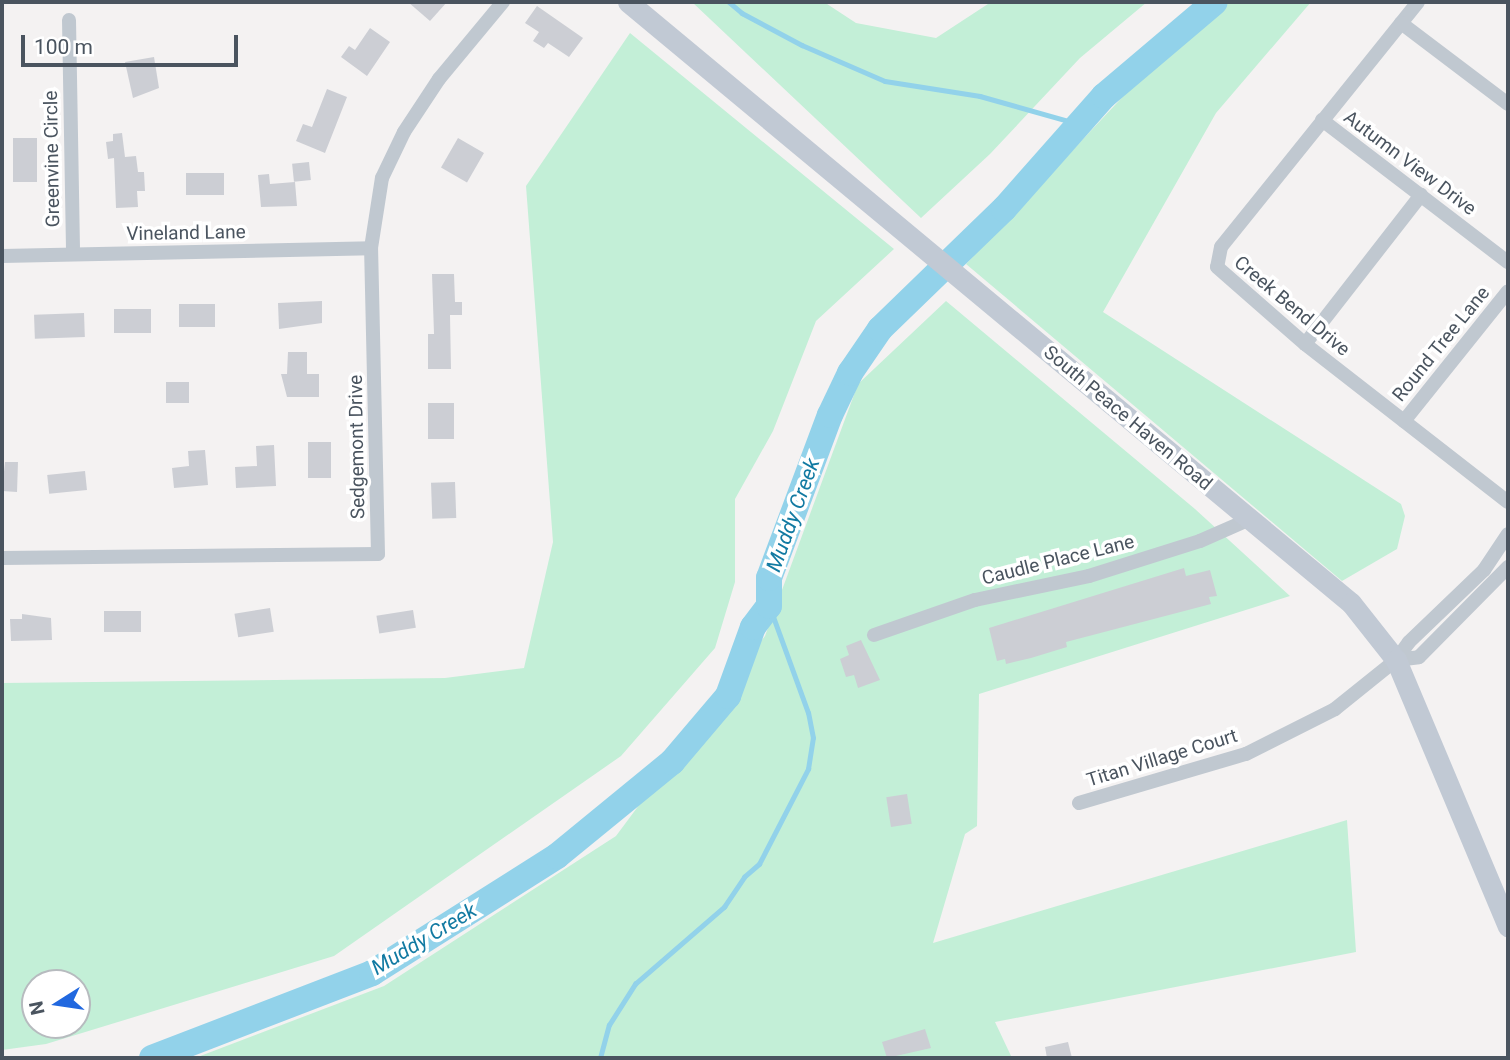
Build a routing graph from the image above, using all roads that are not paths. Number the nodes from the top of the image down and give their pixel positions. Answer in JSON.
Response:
{"nodes":[{"id":1,"x":503,"y":2,"type":"edge"},
{"id":2,"x":628,"y":2,"type":"edge"},
{"id":3,"x":1418,"y":2,"type":"edge"},
{"id":4,"x":69,"y":20,"type":"dead end"},
{"id":5,"x":1401,"y":23,"type":"junction"},
{"id":6,"x":1508,"y":104,"type":"edge"},
{"id":7,"x":1322,"y":120,"type":"junction"},
{"id":8,"x":1421,"y":195,"type":"junction"},
{"id":9,"x":371,"y":247,"type":"junction"},
{"id":10,"x":73,"y":254,"type":"junction"},
{"id":11,"x":2,"y":256,"type":"edge"},
{"id":12,"x":1508,"y":262,"type":"edge"},
{"id":13,"x":1508,"y":291,"type":"edge"},
{"id":14,"x":1305,"y":344,"type":"junction"},
{"id":15,"x":1404,"y":421,"type":"junction"},
{"id":16,"x":1508,"y":502,"type":"edge"},
{"id":17,"x":1250,"y":519,"type":"junction"},
{"id":18,"x":1508,"y":534,"type":"edge"},
{"id":19,"x":2,"y":558,"type":"edge"},
{"id":20,"x":1508,"y":567,"type":"edge"},
{"id":21,"x":874,"y":635,"type":"dead end"},
{"id":22,"x":1396,"y":660,"type":"junction"},
{"id":23,"x":1079,"y":803,"type":"dead end"},
{"id":24,"x":1508,"y":926,"type":"edge"}],
"edges":[{"from":1,"to":9,"type":"street","name":"Sedgemont Drive"},
{"from":2,"to":17,"type":"main road","name":"South Peace Haven Road"},
{"from":3,"to":5,"type":"street","name":"Creek Bend Drive"},
{"from":4,"to":10,"type":"street","name":"Greenvine Circle"},
{"from":5,"to":6,"type":"street"},
{"from":5,"to":7,"type":"street","name":"Creek Bend Drive"},
{"from":7,"to":8,"type":"street","name":"Autumn View Drive"},
{"from":7,"to":14,"type":"street","name":"Creek Bend Drive"},
{"from":8,"to":12,"type":"street","name":"Autumn View Drive"},
{"from":8,"to":14,"type":"street"},
{"from":9,"to":10,"type":"street","name":"Vineland Lane"},
{"from":9,"to":19,"type":"street","name":"Sedgemont Drive"},
{"from":10,"to":11,"type":"street","name":"Vineland Lane"},
{"from":13,"to":15,"type":"street","name":"Round Tree Lane"},
{"from":14,"to":15,"type":"street","name":"Creek Bend Drive"},
{"from":15,"to":16,"type":"street","name":"Creek Bend Drive"},
{"from":17,"to":21,"type":"street","name":"Caudle Place Lane"},
{"from":17,"to":22,"type":"main road","name":"South Peace Haven Road"},
{"from":18,"to":22,"type":"street"},
{"from":20,"to":22,"type":"street"},
{"from":22,"to":23,"type":"street","name":"Titan Village Court"},
{"from":22,"to":24,"type":"main road","name":"South Peace Haven Road"}]}
